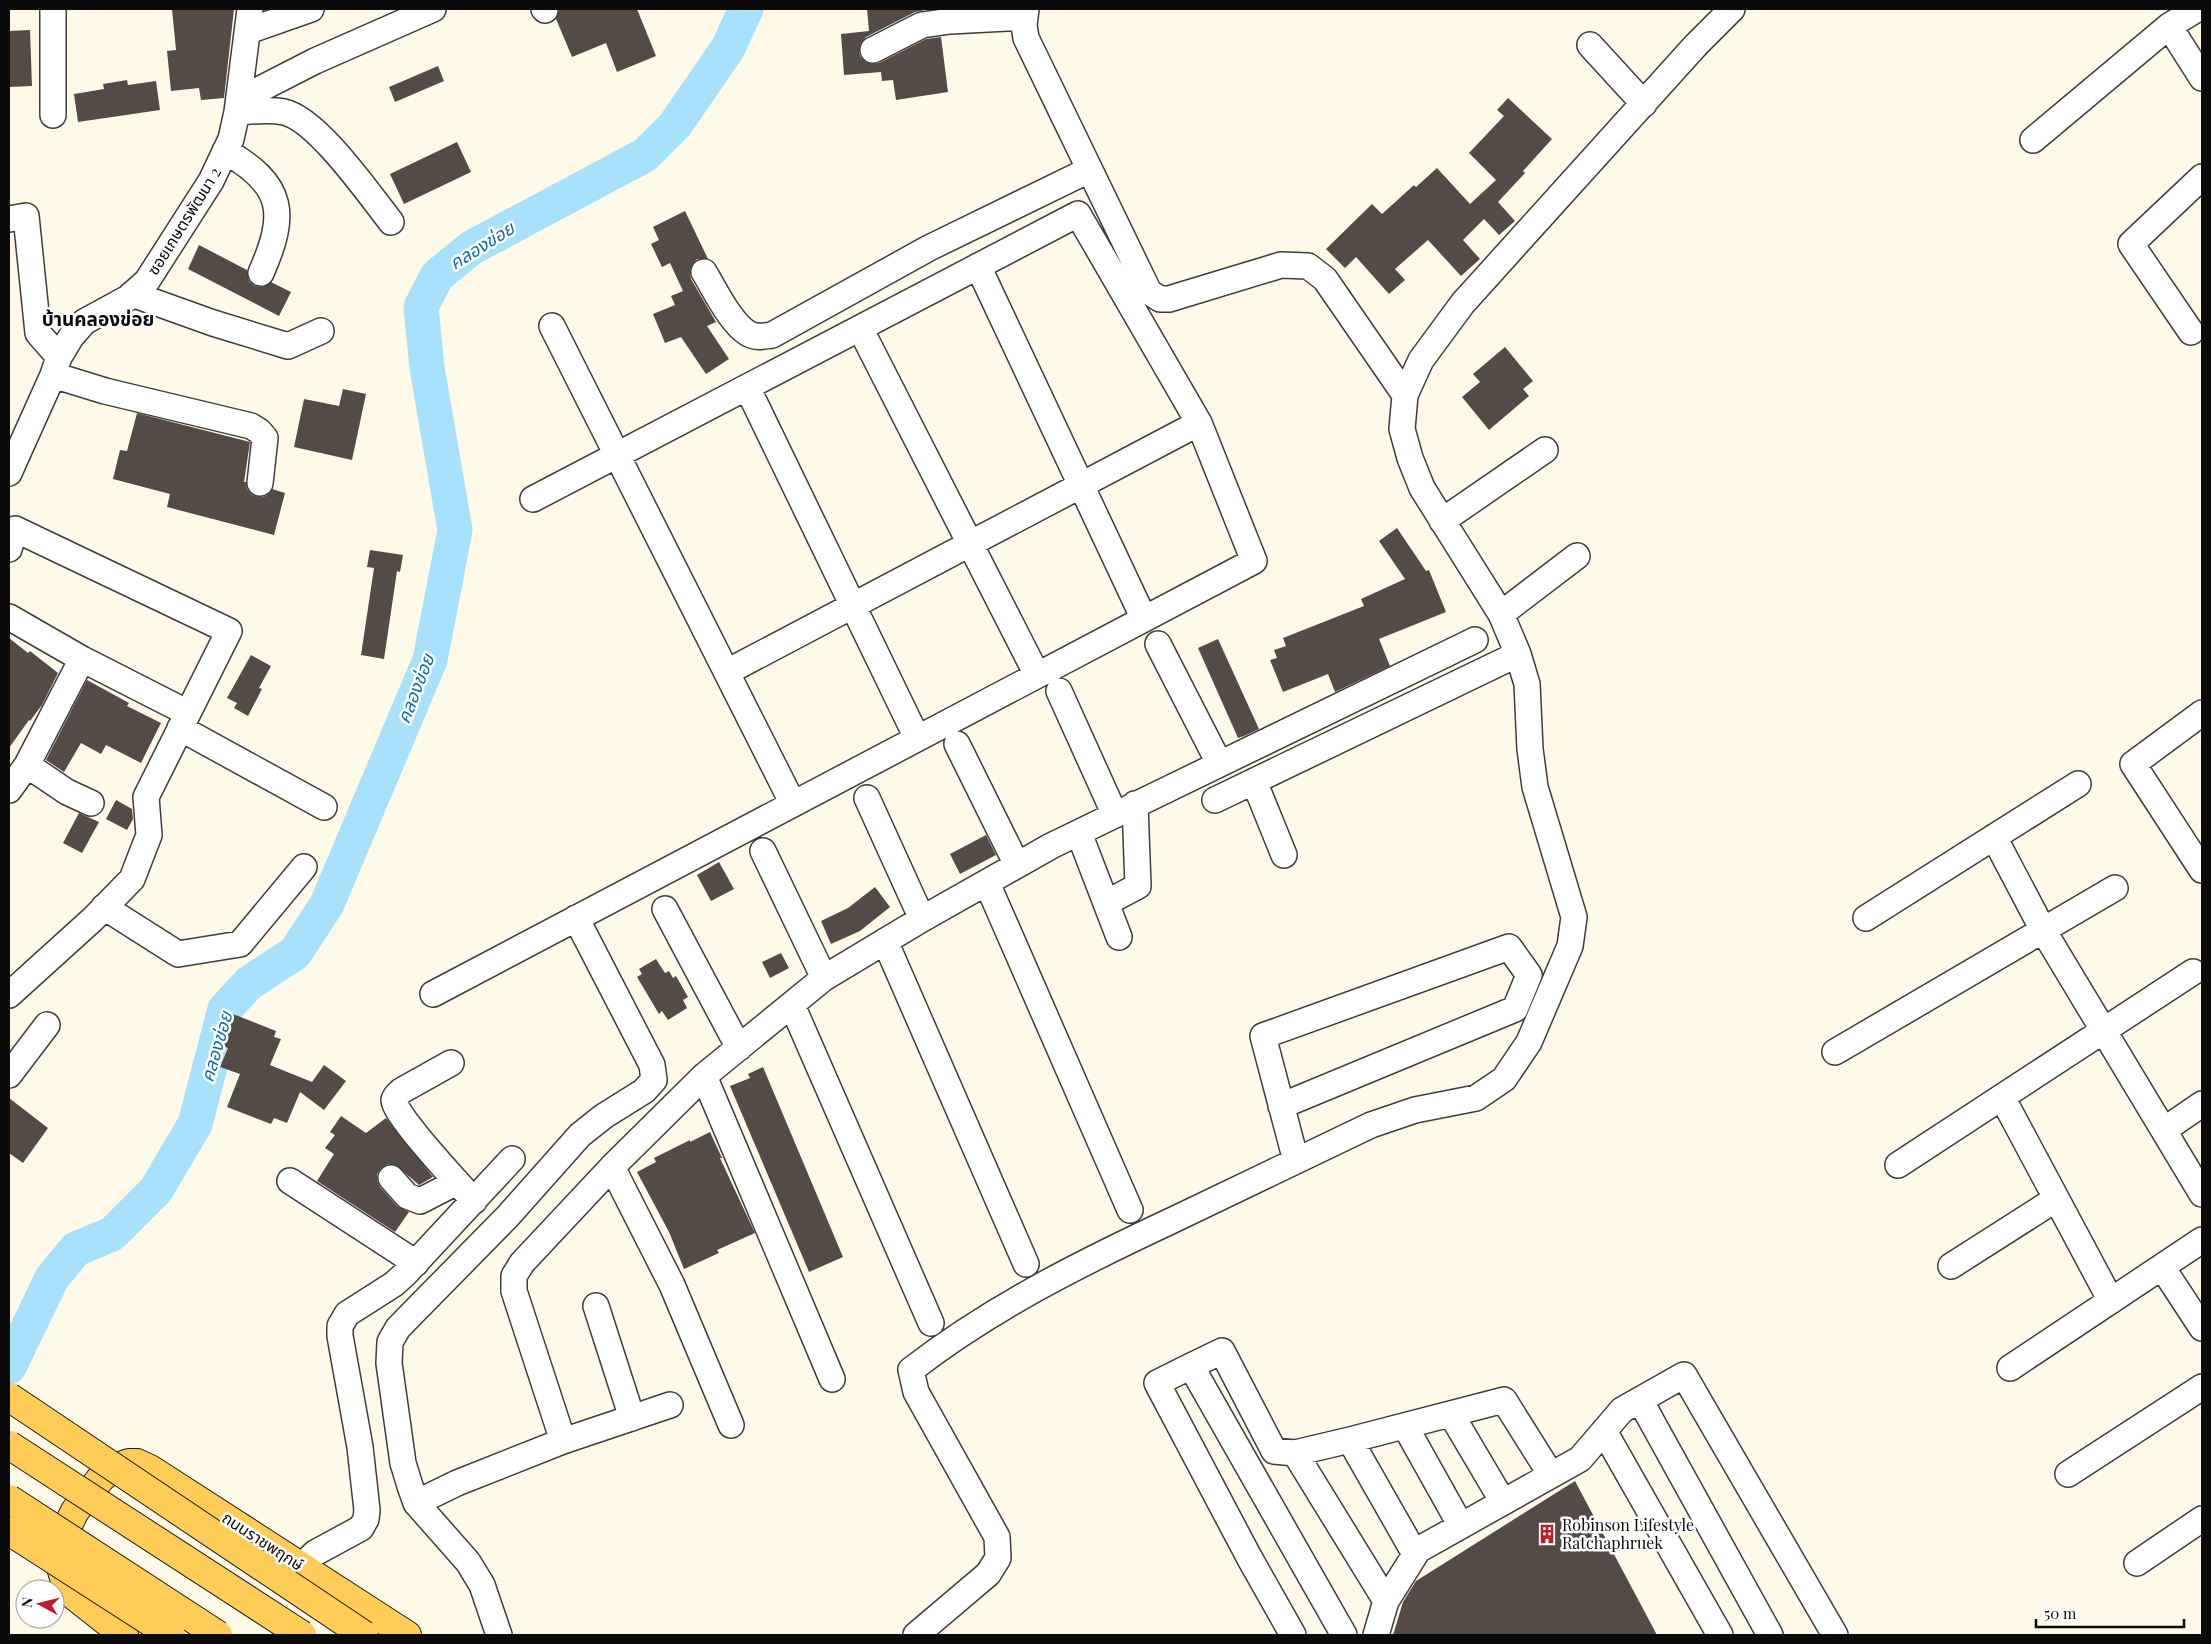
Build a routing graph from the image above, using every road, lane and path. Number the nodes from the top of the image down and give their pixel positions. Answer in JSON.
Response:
{"nodes":[{"id":1,"x":53,"y":9,"type":"edge"},
{"id":2,"x":311,"y":9,"type":"edge"},
{"id":3,"x":433,"y":9,"type":"edge"},
{"id":4,"x":2197,"y":9,"type":"edge"},
{"id":5,"x":1025,"y":13,"type":"edge"},
{"id":6,"x":1719,"y":14,"type":"edge"},
{"id":7,"x":249,"y":20,"type":"edge"},
{"id":8,"x":2169,"y":26,"type":"junction"},
{"id":9,"x":1590,"y":45,"type":"dead end"},
{"id":10,"x":873,"y":50,"type":"dead end"},
{"id":11,"x":2202,"y":78,"type":"edge"},
{"id":12,"x":1644,"y":104,"type":"junction"},
{"id":13,"x":238,"y":106,"type":"junction"},
{"id":14,"x":53,"y":115,"type":"dead end"},
{"id":15,"x":2033,"y":140,"type":"dead end"},
{"id":16,"x":225,"y":151,"type":"junction"},
{"id":17,"x":1089,"y":170,"type":"junction"},
{"id":18,"x":2202,"y":177,"type":"edge"},
{"id":19,"x":9,"y":218,"type":"edge"},
{"id":20,"x":392,"y":222,"type":"dead end"},
{"id":21,"x":978,"y":266,"type":"junction"},
{"id":22,"x":704,"y":272,"type":"dead end"},
{"id":23,"x":261,"y":273,"type":"dead end"},
{"id":24,"x":132,"y":294,"type":"junction"},
{"id":25,"x":552,"y":326,"type":"dead end"},
{"id":26,"x":860,"y":328,"type":"junction"},
{"id":27,"x":321,"y":331,"type":"dead end"},
{"id":28,"x":2191,"y":332,"type":"dead end"},
{"id":29,"x":56,"y":366,"type":"junction"},
{"id":30,"x":747,"y":387,"type":"junction"},
{"id":31,"x":1405,"y":396,"type":"junction"},
{"id":32,"x":1199,"y":423,"type":"junction"},
{"id":33,"x":1545,"y":450,"type":"dead end"},
{"id":34,"x":617,"y":455,"type":"junction"},
{"id":35,"x":9,"y":473,"type":"edge"},
{"id":36,"x":260,"y":483,"type":"dead end"},
{"id":37,"x":1081,"y":485,"type":"junction"},
{"id":38,"x":533,"y":499,"type":"dead end"},
{"id":39,"x":1442,"y":521,"type":"junction"},
{"id":40,"x":970,"y":544,"type":"junction"},
{"id":41,"x":9,"y":549,"type":"edge"},
{"id":42,"x":1577,"y":556,"type":"dead end"},
{"id":43,"x":853,"y":605,"type":"junction"},
{"id":44,"x":1502,"y":614,"type":"junction"},
{"id":45,"x":9,"y":617,"type":"edge"},
{"id":46,"x":1144,"y":619,"type":"junction"},
{"id":47,"x":1475,"y":640,"type":"dead end"},
{"id":48,"x":1158,"y":644,"type":"dead end"},
{"id":49,"x":1518,"y":654,"type":"junction"},
{"id":50,"x":82,"y":660,"type":"junction"},
{"id":51,"x":727,"y":672,"type":"junction"},
{"id":52,"x":1037,"y":675,"type":"junction"},
{"id":53,"x":1059,"y":691,"type":"dead end"},
{"id":54,"x":2202,"y":713,"type":"edge"},
{"id":55,"x":184,"y":720,"type":"junction"},
{"id":56,"x":917,"y":738,"type":"junction"},
{"id":57,"x":958,"y":744,"type":"dead end"},
{"id":58,"x":1219,"y":763,"type":"junction"},
{"id":59,"x":27,"y":765,"type":"junction"},
{"id":60,"x":1254,"y":781,"type":"junction"},
{"id":61,"x":2078,"y":784,"type":"dead end"},
{"id":62,"x":9,"y":790,"type":"edge"},
{"id":63,"x":867,"y":798,"type":"dead end"},
{"id":64,"x":1215,"y":800,"type":"dead end"},
{"id":65,"x":91,"y":803,"type":"dead end"},
{"id":66,"x":793,"y":804,"type":"junction"},
{"id":67,"x":324,"y":806,"type":"dead end"},
{"id":68,"x":1125,"y":810,"type":"junction"},
{"id":69,"x":1079,"y":833,"type":"junction"},
{"id":70,"x":1994,"y":837,"type":"junction"},
{"id":71,"x":763,"y":850,"type":"dead end"},
{"id":72,"x":1284,"y":855,"type":"dead end"},
{"id":73,"x":1017,"y":865,"type":"junction"},
{"id":74,"x":304,"y":867,"type":"dead end"},
{"id":75,"x":2202,"y":870,"type":"edge"},
{"id":76,"x":987,"y":883,"type":"junction"},
{"id":77,"x":2116,"y":888,"type":"dead end"},
{"id":78,"x":1106,"y":903,"type":"junction"},
{"id":79,"x":104,"y":907,"type":"junction"},
{"id":80,"x":665,"y":909,"type":"dead end"},
{"id":81,"x":576,"y":918,"type":"junction"},
{"id":82,"x":1866,"y":918,"type":"dead end"},
{"id":83,"x":922,"y":919,"type":"junction"},
{"id":84,"x":2043,"y":930,"type":"junction"},
{"id":85,"x":1119,"y":937,"type":"dead end"},
{"id":86,"x":884,"y":941,"type":"junction"},
{"id":87,"x":2193,"y":972,"type":"dead end"},
{"id":88,"x":824,"y":978,"type":"junction"},
{"id":89,"x":433,"y":994,"type":"dead end"},
{"id":90,"x":9,"y":995,"type":"edge"},
{"id":91,"x":792,"y":1005,"type":"junction"},
{"id":92,"x":47,"y":1025,"type":"dead end"},
{"id":93,"x":2104,"y":1030,"type":"junction"},
{"id":94,"x":739,"y":1048,"type":"junction"},
{"id":95,"x":1835,"y":1052,"type":"dead end"},
{"id":96,"x":451,"y":1063,"type":"dead end"},
{"id":97,"x":9,"y":1075,"type":"edge"},
{"id":98,"x":704,"y":1076,"type":"junction"},
{"id":99,"x":2002,"y":1096,"type":"junction"},
{"id":100,"x":2202,"y":1104,"type":"edge"},
{"id":101,"x":1281,"y":1106,"type":"junction"},
{"id":102,"x":2164,"y":1130,"type":"junction"},
{"id":103,"x":512,"y":1159,"type":"dead end"},
{"id":104,"x":1296,"y":1161,"type":"junction"},
{"id":105,"x":1898,"y":1165,"type":"dead end"},
{"id":106,"x":612,"y":1167,"type":"junction"},
{"id":107,"x":391,"y":1178,"type":"dead end"},
{"id":108,"x":290,"y":1181,"type":"dead end"},
{"id":109,"x":457,"y":1182,"type":"junction"},
{"id":110,"x":2202,"y":1194,"type":"edge"},
{"id":111,"x":2056,"y":1199,"type":"junction"},
{"id":112,"x":474,"y":1201,"type":"junction"},
{"id":113,"x":1130,"y":1210,"type":"dead end"},
{"id":114,"x":2202,"y":1240,"type":"edge"},
{"id":115,"x":416,"y":1263,"type":"junction"},
{"id":116,"x":1026,"y":1264,"type":"dead end"},
{"id":117,"x":1951,"y":1266,"type":"dead end"},
{"id":118,"x":2162,"y":1267,"type":"junction"},
{"id":119,"x":2110,"y":1301,"type":"junction"},
{"id":120,"x":596,"y":1306,"type":"dead end"},
{"id":121,"x":932,"y":1323,"type":"dead end"},
{"id":122,"x":2202,"y":1328,"type":"edge"},
{"id":123,"x":1191,"y":1366,"type":"junction"},
{"id":124,"x":2010,"y":1368,"type":"dead end"},
{"id":125,"x":832,"y":1379,"type":"dead end"},
{"id":126,"x":2202,"y":1387,"type":"edge"},
{"id":127,"x":9,"y":1397,"type":"edge"},
{"id":128,"x":1640,"y":1400,"type":"junction"},
{"id":129,"x":670,"y":1405,"type":"dead end"},
{"id":130,"x":1451,"y":1414,"type":"junction"},
{"id":131,"x":632,"y":1418,"type":"junction"},
{"id":132,"x":731,"y":1425,"type":"dead end"},
{"id":133,"x":1405,"y":1426,"type":"junction"},
{"id":134,"x":1604,"y":1431,"type":"junction"},
{"id":135,"x":1350,"y":1440,"type":"junction"},
{"id":136,"x":563,"y":1441,"type":"junction"},
{"id":137,"x":9,"y":1445,"type":"edge"},
{"id":138,"x":1295,"y":1453,"type":"junction"},
{"id":139,"x":2068,"y":1474,"type":"dead end"},
{"id":140,"x":1550,"y":1475,"type":"junction"},
{"id":141,"x":9,"y":1499,"type":"edge"},
{"id":142,"x":1503,"y":1502,"type":"junction"},
{"id":143,"x":416,"y":1503,"type":"junction"},
{"id":144,"x":2202,"y":1519,"type":"edge"},
{"id":145,"x":1461,"y":1526,"type":"junction"},
{"id":146,"x":9,"y":1531,"type":"edge"},
{"id":147,"x":1415,"y":1554,"type":"junction"},
{"id":148,"x":2137,"y":1563,"type":"dead end"},
{"id":149,"x":304,"y":1568,"type":"junction"},
{"id":150,"x":1386,"y":1601,"type":"junction"},
{"id":151,"x":124,"y":1635,"type":"edge"},
{"id":152,"x":171,"y":1635,"type":"edge"},
{"id":153,"x":218,"y":1635,"type":"edge"},
{"id":154,"x":302,"y":1635,"type":"edge"},
{"id":155,"x":364,"y":1635,"type":"edge"},
{"id":156,"x":407,"y":1635,"type":"edge"},
{"id":157,"x":500,"y":1635,"type":"edge"},
{"id":158,"x":916,"y":1635,"type":"edge"},
{"id":159,"x":1292,"y":1635,"type":"edge"},
{"id":160,"x":1344,"y":1635,"type":"edge"},
{"id":161,"x":1376,"y":1635,"type":"edge"},
{"id":162,"x":1720,"y":1635,"type":"edge"},
{"id":163,"x":1770,"y":1635,"type":"edge"},
{"id":164,"x":1835,"y":1635,"type":"edge"}],
"edges":[{"from":1,"to":14,"type":"street"},
{"from":2,"to":7,"type":"street"},
{"from":3,"to":13,"type":"street"},
{"from":4,"to":8,"type":"street"},
{"from":5,"to":10,"type":"street"},
{"from":5,"to":17,"type":"street"},
{"from":6,"to":12,"type":"street"},
{"from":7,"to":13,"type":"street","name":"ซอยเกษตรพัฒนา 2"},
{"from":8,"to":11,"type":"street"},
{"from":8,"to":15,"type":"street"},
{"from":9,"to":12,"type":"street"},
{"from":12,"to":31,"type":"street"},
{"from":13,"to":16,"type":"street","name":"ซอยเกษตรพัฒนา 2"},
{"from":13,"to":20,"type":"street"},
{"from":16,"to":23,"type":"street"},
{"from":16,"to":24,"type":"street","name":"ซอยเกษตรพัฒนา 2"},
{"from":17,"to":22,"type":"street"},
{"from":17,"to":31,"type":"street"},
{"from":18,"to":28,"type":"street"},
{"from":19,"to":29,"type":"street"},
{"from":21,"to":26,"type":"street"},
{"from":21,"to":32,"type":"street"},
{"from":21,"to":37,"type":"street"},
{"from":24,"to":27,"type":"street"},
{"from":24,"to":29,"type":"street","name":"ซอยเกษตรพัฒนา 2"},
{"from":25,"to":34,"type":"street"},
{"from":26,"to":30,"type":"street"},
{"from":26,"to":40,"type":"street"},
{"from":29,"to":35,"type":"street","name":"ซอยเกษตรพัฒนา 2"},
{"from":29,"to":36,"type":"street"},
{"from":30,"to":34,"type":"street"},
{"from":30,"to":43,"type":"street"},
{"from":31,"to":39,"type":"street"},
{"from":32,"to":37,"type":"street"},
{"from":32,"to":46,"type":"street"},
{"from":33,"to":39,"type":"street"},
{"from":34,"to":38,"type":"street"},
{"from":34,"to":51,"type":"street"},
{"from":37,"to":40,"type":"street"},
{"from":37,"to":46,"type":"street"},
{"from":39,"to":44,"type":"street"},
{"from":40,"to":43,"type":"street"},
{"from":40,"to":52,"type":"street"},
{"from":41,"to":55,"type":"street"},
{"from":42,"to":44,"type":"street"},
{"from":43,"to":51,"type":"street"},
{"from":43,"to":56,"type":"street"},
{"from":44,"to":49,"type":"street"},
{"from":45,"to":50,"type":"street"},
{"from":46,"to":52,"type":"street"},
{"from":47,"to":58,"type":"street"},
{"from":48,"to":58,"type":"street"},
{"from":49,"to":60,"type":"street"},
{"from":49,"to":104,"type":"street"},
{"from":50,"to":55,"type":"street"},
{"from":50,"to":59,"type":"street"},
{"from":51,"to":66,"type":"street"},
{"from":52,"to":56,"type":"street"},
{"from":53,"to":68,"type":"street"},
{"from":54,"to":75,"type":"street"},
{"from":55,"to":67,"type":"street"},
{"from":55,"to":79,"type":"street"},
{"from":56,"to":66,"type":"street"},
{"from":57,"to":73,"type":"street"},
{"from":58,"to":68,"type":"street"},
{"from":59,"to":62,"type":"street"},
{"from":59,"to":65,"type":"street"},
{"from":60,"to":64,"type":"street"},
{"from":60,"to":72,"type":"street"},
{"from":61,"to":70,"type":"street"},
{"from":63,"to":83,"type":"street"},
{"from":66,"to":81,"type":"street"},
{"from":68,"to":69,"type":"street"},
{"from":68,"to":78,"type":"street"},
{"from":69,"to":73,"type":"street"},
{"from":69,"to":78,"type":"street"},
{"from":70,"to":82,"type":"street"},
{"from":70,"to":84,"type":"street"},
{"from":71,"to":88,"type":"street"},
{"from":73,"to":76,"type":"street"},
{"from":74,"to":79,"type":"street"},
{"from":76,"to":83,"type":"street"},
{"from":76,"to":113,"type":"street"},
{"from":77,"to":84,"type":"street"},
{"from":78,"to":85,"type":"street"},
{"from":79,"to":90,"type":"street"},
{"from":80,"to":94,"type":"street"},
{"from":81,"to":89,"type":"street"},
{"from":81,"to":143,"type":"street"},
{"from":83,"to":86,"type":"street"},
{"from":84,"to":93,"type":"street"},
{"from":84,"to":95,"type":"street"},
{"from":86,"to":88,"type":"street"},
{"from":86,"to":116,"type":"street"},
{"from":87,"to":93,"type":"street"},
{"from":88,"to":91,"type":"street"},
{"from":91,"to":94,"type":"street"},
{"from":91,"to":121,"type":"street"},
{"from":92,"to":97,"type":"street"},
{"from":93,"to":99,"type":"street"},
{"from":93,"to":102,"type":"street"},
{"from":94,"to":98,"type":"street"},
{"from":96,"to":109,"type":"street"},
{"from":98,"to":106,"type":"street"},
{"from":98,"to":125,"type":"street"},
{"from":99,"to":105,"type":"street"},
{"from":99,"to":111,"type":"street"},
{"from":100,"to":102,"type":"street"},
{"from":101,"to":101,"type":"street"},
{"from":101,"to":104,"type":"street"},
{"from":102,"to":110,"type":"street"},
{"from":103,"to":112,"type":"street"},
{"from":104,"to":158,"type":"street"},
{"from":106,"to":132,"type":"street"},
{"from":106,"to":136,"type":"street"},
{"from":107,"to":109,"type":"street"},
{"from":108,"to":115,"type":"street"},
{"from":109,"to":112,"type":"street"},
{"from":111,"to":117,"type":"street"},
{"from":111,"to":119,"type":"street"},
{"from":112,"to":115,"type":"street"},
{"from":114,"to":118,"type":"street"},
{"from":115,"to":149,"type":"street"},
{"from":118,"to":119,"type":"street"},
{"from":118,"to":122,"type":"street"},
{"from":119,"to":124,"type":"street"},
{"from":120,"to":131,"type":"street"},
{"from":123,"to":138,"type":"street"},
{"from":123,"to":159,"type":"street"},
{"from":123,"to":160,"type":"street"},
{"from":126,"to":139,"type":"street"},
{"from":127,"to":155,"type":"main road","name":"ถนนราชพฤกษ์","bridge":true},
{"from":128,"to":134,"type":"street"},
{"from":128,"to":163,"type":"street"},
{"from":128,"to":164,"type":"street"},
{"from":129,"to":131,"type":"street"},
{"from":130,"to":133,"type":"street"},
{"from":130,"to":140,"type":"street"},
{"from":130,"to":142,"type":"street"},
{"from":131,"to":136,"type":"street"},
{"from":133,"to":135,"type":"street"},
{"from":133,"to":145,"type":"street"},
{"from":134,"to":140,"type":"street"},
{"from":134,"to":162,"type":"street"},
{"from":135,"to":138,"type":"street"},
{"from":135,"to":147,"type":"street"},
{"from":136,"to":143,"type":"street"},
{"from":137,"to":154,"type":"main road","bridge":true},
{"from":138,"to":150,"type":"street"},
{"from":140,"to":142,"type":"street"},
{"from":141,"to":153,"type":"main road","bridge":true},
{"from":142,"to":145,"type":"street"},
{"from":143,"to":157,"type":"street"},
{"from":144,"to":148,"type":"street"},
{"from":145,"to":147,"type":"street"},
{"from":146,"to":152,"type":"main road","bridge":true},
{"from":147,"to":150,"type":"street"},
{"from":149,"to":151,"type":"main road","name":"ถนนราชพฤกษ์"},
{"from":149,"to":156,"type":"main road","name":"ถนนราชพฤกษ์"},
{"from":150,"to":161,"type":"street"}]}
